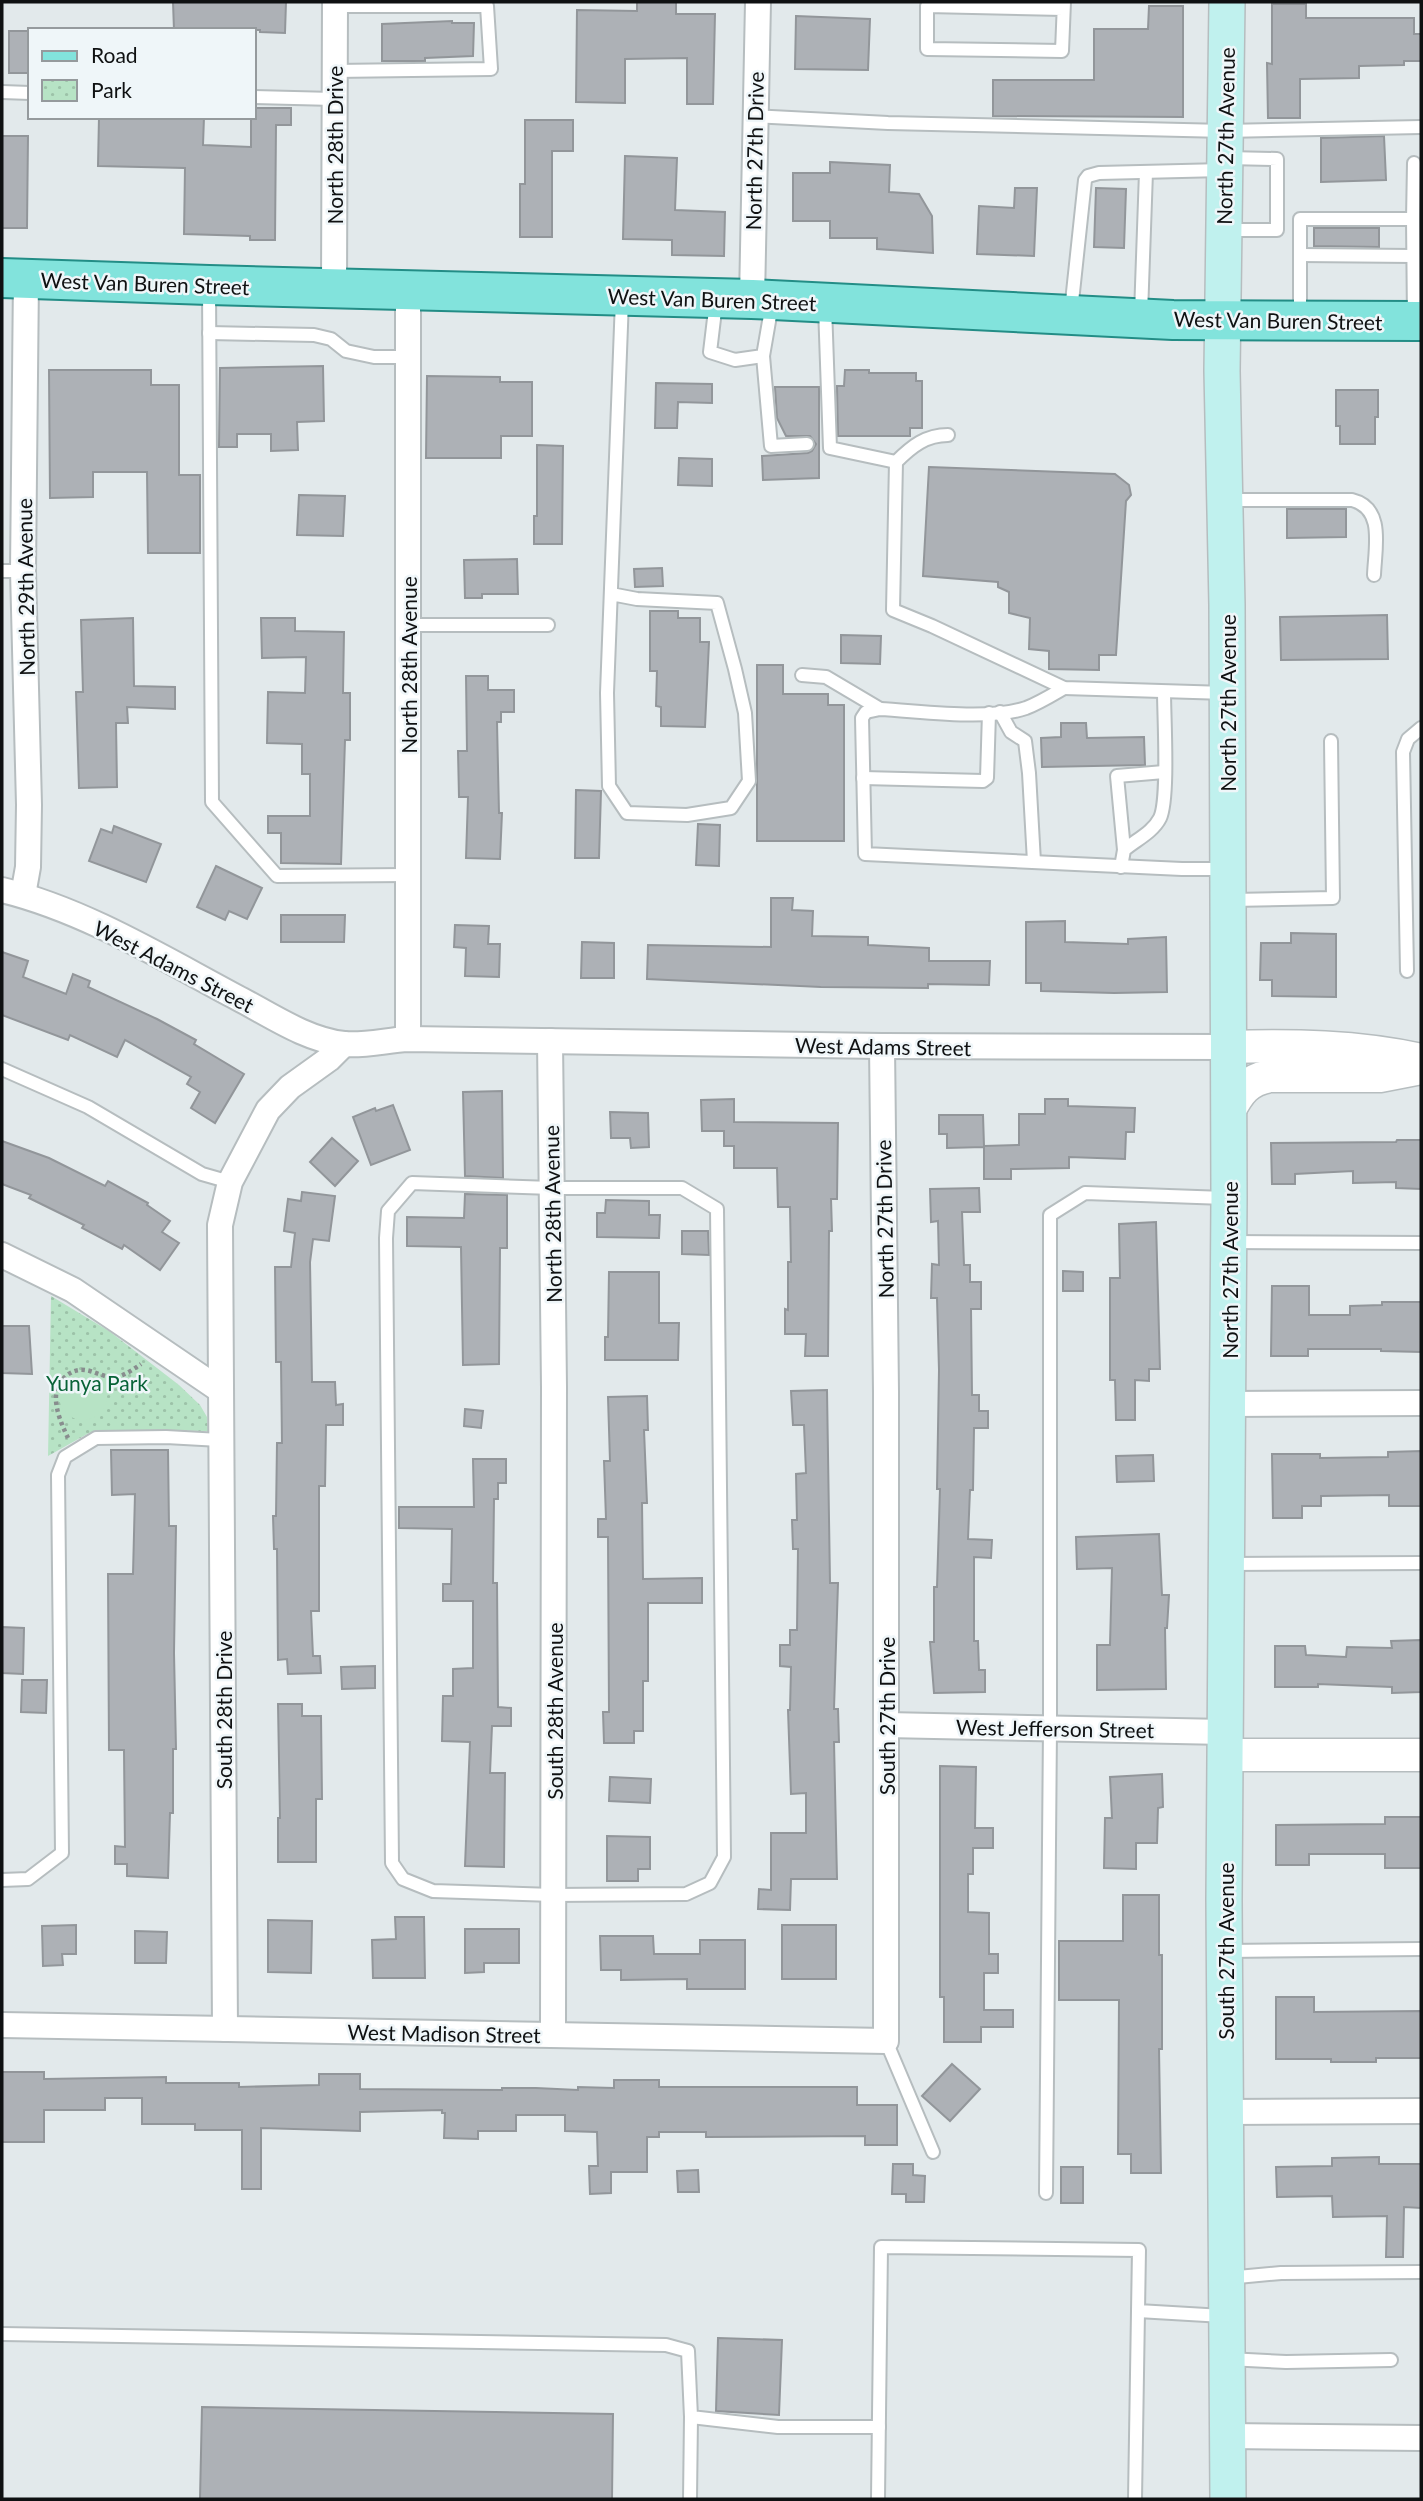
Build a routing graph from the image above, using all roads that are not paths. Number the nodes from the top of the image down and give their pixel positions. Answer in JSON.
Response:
{"nodes":[{"id":1,"x":758,"y":2,"type":"edge"},
{"id":2,"x":1227,"y":2,"type":"edge"},
{"id":3,"x":335,"y":4,"type":"edge"},
{"id":4,"x":1064,"y":6,"type":"edge"},
{"id":5,"x":334,"y":71,"type":"junction"},
{"id":6,"x":2,"y":92,"type":"edge"},
{"id":7,"x":28,"y":93,"type":"edge"},
{"id":8,"x":256,"y":97,"type":"edge"},
{"id":9,"x":334,"y":99,"type":"junction"},
{"id":10,"x":754,"y":116,"type":"junction"},
{"id":11,"x":1421,"y":127,"type":"edge"},
{"id":12,"x":1225,"y":153,"type":"junction"},
{"id":13,"x":1414,"y":163,"type":"dead end"},
{"id":14,"x":1146,"y":172,"type":"junction"},
{"id":15,"x":1413,"y":219,"type":"junction"},
{"id":16,"x":1224,"y":230,"type":"junction"},
{"id":17,"x":1277,"y":230,"type":"junction"},
{"id":18,"x":1300,"y":231,"type":"junction"},
{"id":19,"x":1300,"y":255,"type":"junction"},
{"id":20,"x":1413,"y":256,"type":"junction"},
{"id":21,"x":14,"y":278,"type":"edge"},
{"id":22,"x":209,"y":285,"type":"junction"},
{"id":23,"x":334,"y":289,"type":"junction"},
{"id":24,"x":408,"y":291,"type":"junction"},
{"id":25,"x":622,"y":296,"type":"junction"},
{"id":26,"x":747,"y":299,"type":"junction"},
{"id":27,"x":825,"y":303,"type":"junction"},
{"id":28,"x":1070,"y":315,"type":"junction"},
{"id":29,"x":1141,"y":318,"type":"junction"},
{"id":30,"x":1223,"y":320,"type":"junction"},
{"id":31,"x":1300,"y":321,"type":"junction"},
{"id":32,"x":1418,"y":321,"type":"edge"},
{"id":33,"x":209,"y":333,"type":"junction"},
{"id":34,"x":763,"y":356,"type":"junction"},
{"id":35,"x":407,"y":357,"type":"junction"},
{"id":36,"x":948,"y":435,"type":"dead end"},
{"id":37,"x":807,"y":444,"type":"dead end"},
{"id":38,"x":896,"y":462,"type":"junction"},
{"id":39,"x":1225,"y":499,"type":"junction"},
{"id":40,"x":12,"y":571,"type":"edge"},
{"id":41,"x":1374,"y":575,"type":"dead end"},
{"id":42,"x":611,"y":594,"type":"junction"},
{"id":43,"x":408,"y":625,"type":"junction"},
{"id":44,"x":548,"y":625,"type":"dead end"},
{"id":45,"x":802,"y":675,"type":"dead end"},
{"id":46,"x":1064,"y":688,"type":"junction"},
{"id":47,"x":1164,"y":692,"type":"junction"},
{"id":48,"x":1227,"y":693,"type":"junction"},
{"id":49,"x":880,"y":709,"type":"junction"},
{"id":50,"x":995,"y":713,"type":"junction"},
{"id":51,"x":1421,"y":728,"type":"edge"},
{"id":52,"x":1331,"y":741,"type":"dead end"},
{"id":53,"x":1164,"y":772,"type":"junction"},
{"id":54,"x":863,"y":779,"type":"junction"},
{"id":55,"x":1124,"y":850,"type":"junction"},
{"id":56,"x":1034,"y":862,"type":"junction"},
{"id":57,"x":1121,"y":867,"type":"junction"},
{"id":58,"x":409,"y":875,"type":"junction"},
{"id":59,"x":1228,"y":885,"type":"junction"},
{"id":60,"x":12,"y":892,"type":"edge"},
{"id":61,"x":1407,"y":971,"type":"dead end"},
{"id":62,"x":408,"y":1039,"type":"junction"},
{"id":63,"x":550,"y":1041,"type":"junction"},
{"id":64,"x":344,"y":1044,"type":"junction"},
{"id":65,"x":882,"y":1046,"type":"junction"},
{"id":66,"x":1228,"y":1047,"type":"junction"},
{"id":67,"x":1421,"y":1060,"type":"edge"},
{"id":68,"x":1421,"y":1068,"type":"edge"},
{"id":69,"x":2,"y":1069,"type":"edge"},
{"id":70,"x":1229,"y":1111,"type":"junction"},
{"id":71,"x":230,"y":1182,"type":"junction"},
{"id":72,"x":552,"y":1188,"type":"junction"},
{"id":73,"x":1229,"y":1198,"type":"junction"},
{"id":74,"x":1229,"y":1242,"type":"junction"},
{"id":75,"x":1421,"y":1243,"type":"edge"},
{"id":76,"x":2,"y":1255,"type":"edge"},
{"id":77,"x":554,"y":1387,"type":"joint"},
{"id":78,"x":220,"y":1390,"type":"junction"},
{"id":79,"x":886,"y":1392,"type":"joint"},
{"id":80,"x":1421,"y":1403,"type":"edge"},
{"id":81,"x":1228,"y":1404,"type":"junction"},
{"id":82,"x":220,"y":1440,"type":"junction"},
{"id":83,"x":1421,"y":1563,"type":"edge"},
{"id":84,"x":1227,"y":1564,"type":"junction"},
{"id":85,"x":886,"y":1724,"type":"junction"},
{"id":86,"x":1050,"y":1728,"type":"junction"},
{"id":87,"x":1225,"y":1744,"type":"junction"},
{"id":88,"x":1421,"y":1755,"type":"edge"},
{"id":89,"x":2,"y":1880,"type":"edge"},
{"id":90,"x":554,"y":1895,"type":"junction"},
{"id":91,"x":1421,"y":1949,"type":"edge"},
{"id":92,"x":1224,"y":1951,"type":"junction"},
{"id":93,"x":2,"y":2025,"type":"edge"},
{"id":94,"x":225,"y":2029,"type":"junction"},
{"id":95,"x":553,"y":2035,"type":"junction"},
{"id":96,"x":886,"y":2041,"type":"junction"},
{"id":97,"x":1421,"y":2111,"type":"edge"},
{"id":98,"x":1227,"y":2112,"type":"junction"},
{"id":99,"x":933,"y":2152,"type":"dead end"},
{"id":100,"x":1046,"y":2193,"type":"dead end"},
{"id":101,"x":1421,"y":2272,"type":"edge"},
{"id":102,"x":1227,"y":2278,"type":"junction"},
{"id":103,"x":1138,"y":2311,"type":"junction"},
{"id":104,"x":1227,"y":2316,"type":"junction"},
{"id":105,"x":2,"y":2334,"type":"edge"},
{"id":106,"x":1227,"y":2359,"type":"junction"},
{"id":107,"x":1391,"y":2360,"type":"dead end"},
{"id":108,"x":691,"y":2417,"type":"junction"},
{"id":109,"x":879,"y":2427,"type":"junction"},
{"id":110,"x":1228,"y":2436,"type":"junction"},
{"id":111,"x":1421,"y":2438,"type":"edge"},
{"id":112,"x":690,"y":2499,"type":"edge"},
{"id":113,"x":878,"y":2499,"type":"edge"},
{"id":114,"x":1135,"y":2499,"type":"edge"},
{"id":115,"x":1228,"y":2499,"type":"edge"}],
"edges":[{"from":1,"to":10,"type":"street","name":"North 27th Drive"},
{"from":2,"to":12,"type":"main road","name":"North 27th Avenue"},
{"from":3,"to":5,"type":"street","name":"North 28th Drive"},
{"from":3,"to":5,"type":"lane"},
{"from":4,"to":4,"type":"lane"},
{"from":5,"to":9,"type":"street","name":"North 28th Drive"},
{"from":6,"to":7,"type":"lane"},
{"from":8,"to":9,"type":"lane"},
{"from":9,"to":23,"type":"street","name":"North 28th Drive"},
{"from":10,"to":12,"type":"lane"},
{"from":10,"to":26,"type":"street","name":"North 27th Drive"},
{"from":11,"to":12,"type":"lane"},
{"from":12,"to":14,"type":"lane"},
{"from":12,"to":16,"type":"main road","name":"North 27th Avenue"},
{"from":12,"to":17,"type":"lane"},
{"from":13,"to":15,"type":"lane"},
{"from":14,"to":28,"type":"lane"},
{"from":14,"to":29,"type":"lane"},
{"from":15,"to":18,"type":"lane"},
{"from":15,"to":20,"type":"lane"},
{"from":16,"to":17,"type":"lane"},
{"from":16,"to":30,"type":"main road","name":"North 27th Avenue"},
{"from":17,"to":18,"type":"lane"},
{"from":18,"to":19,"type":"lane"},
{"from":19,"to":20,"type":"lane"},
{"from":19,"to":31,"type":"lane"},
{"from":20,"to":32,"type":"lane"},
{"from":21,"to":22,"type":"main road","name":"West Van Buren Street"},
{"from":21,"to":40,"type":"street","name":"North 29th Avenue"},
{"from":22,"to":23,"type":"main road","name":"West Van Buren Street"},
{"from":22,"to":33,"type":"lane"},
{"from":23,"to":24,"type":"main road","name":"West Van Buren Street"},
{"from":24,"to":25,"type":"main road","name":"West Van Buren Street"},
{"from":24,"to":35,"type":"street","name":"North 28th Avenue"},
{"from":25,"to":26,"type":"main road","name":"West Van Buren Street"},
{"from":25,"to":42,"type":"lane"},
{"from":26,"to":27,"type":"main road","name":"West Van Buren Street"},
{"from":26,"to":34,"type":"lane"},
{"from":26,"to":34,"type":"lane"},
{"from":27,"to":28,"type":"main road","name":"West Van Buren Street"},
{"from":27,"to":38,"type":"lane"},
{"from":28,"to":29,"type":"main road","name":"West Van Buren Street"},
{"from":29,"to":30,"type":"main road","name":"West Van Buren Street"},
{"from":30,"to":31,"type":"main road","name":"West Van Buren Street"},
{"from":30,"to":39,"type":"main road","name":"North 27th Avenue"},
{"from":31,"to":32,"type":"main road","name":"West Van Buren Street"},
{"from":33,"to":35,"type":"lane"},
{"from":33,"to":58,"type":"lane"},
{"from":34,"to":37,"type":"lane"},
{"from":35,"to":43,"type":"street","name":"North 28th Avenue"},
{"from":36,"to":38,"type":"lane"},
{"from":38,"to":46,"type":"lane"},
{"from":39,"to":41,"type":"lane"},
{"from":39,"to":48,"type":"main road","name":"North 27th Avenue"},
{"from":40,"to":60,"type":"street","name":"North 29th Avenue"},
{"from":42,"to":42,"type":"lane"},
{"from":43,"to":44,"type":"lane"},
{"from":43,"to":58,"type":"street","name":"North 28th Avenue"},
{"from":45,"to":49,"type":"lane"},
{"from":46,"to":47,"type":"lane"},
{"from":46,"to":50,"type":"lane"},
{"from":47,"to":48,"type":"lane"},
{"from":47,"to":53,"type":"lane"},
{"from":48,"to":59,"type":"main road","name":"North 27th Avenue"},
{"from":49,"to":50,"type":"lane"},
{"from":49,"to":54,"type":"lane"},
{"from":50,"to":54,"type":"lane"},
{"from":50,"to":56,"type":"lane"},
{"from":51,"to":61,"type":"lane"},
{"from":52,"to":59,"type":"lane"},
{"from":53,"to":55,"type":"lane"},
{"from":53,"to":55,"type":"lane"},
{"from":54,"to":56,"type":"lane"},
{"from":55,"to":57,"type":"lane"},
{"from":56,"to":57,"type":"lane"},
{"from":57,"to":59,"type":"lane"},
{"from":58,"to":62,"type":"street","name":"North 28th Avenue"},
{"from":59,"to":66,"type":"main road","name":"North 27th Avenue"},
{"from":60,"to":64,"type":"street","name":"West Adams Street"},
{"from":62,"to":63,"type":"street","name":"West Adams Street"},
{"from":62,"to":64,"type":"street","name":"West Adams Street"},
{"from":63,"to":65,"type":"street","name":"West Adams Street"},
{"from":63,"to":72,"type":"street","name":"North 28th Avenue"},
{"from":64,"to":71,"type":"street"},
{"from":65,"to":66,"type":"street","name":"West Adams Street"},
{"from":65,"to":79,"type":"street","name":"North 27th Drive"},
{"from":66,"to":67,"type":"street","name":"West Adams Street"},
{"from":66,"to":70,"type":"main road","name":"North 27th Avenue"},
{"from":68,"to":70,"type":"street"},
{"from":69,"to":71,"type":"lane"},
{"from":70,"to":73,"type":"main road","name":"North 27th Avenue"},
{"from":71,"to":78,"type":"street"},
{"from":72,"to":77,"type":"street","name":"North 28th Avenue"},
{"from":72,"to":90,"type":"lane"},
{"from":72,"to":90,"type":"lane"},
{"from":73,"to":74,"type":"main road","name":"North 27th Avenue"},
{"from":73,"to":86,"type":"lane"},
{"from":74,"to":75,"type":"lane"},
{"from":74,"to":81,"type":"main road","name":"North 27th Avenue"},
{"from":76,"to":78,"type":"street"},
{"from":77,"to":90,"type":"street","name":"South 28th Avenue"},
{"from":78,"to":82,"type":"street","name":"South 28th Drive"},
{"from":79,"to":85,"type":"street","name":"South 27th Drive"},
{"from":80,"to":81,"type":"street"},
{"from":81,"to":84,"type":"main road","name":"South 27th Avenue"},
{"from":82,"to":89,"type":"lane"},
{"from":82,"to":94,"type":"street","name":"South 28th Drive"},
{"from":83,"to":84,"type":"lane"},
{"from":84,"to":87,"type":"main road","name":"South 27th Avenue"},
{"from":85,"to":86,"type":"street","name":"West Jefferson Street"},
{"from":85,"to":96,"type":"street","name":"South 27th Drive"},
{"from":86,"to":87,"type":"street","name":"West Jefferson Street"},
{"from":86,"to":100,"type":"lane"},
{"from":87,"to":88,"type":"street","name":"West Jefferson Street"},
{"from":87,"to":92,"type":"main road","name":"South 27th Avenue"},
{"from":90,"to":95,"type":"street","name":"South 28th Avenue"},
{"from":91,"to":92,"type":"lane"},
{"from":92,"to":98,"type":"main road","name":"South 27th Avenue"},
{"from":93,"to":94,"type":"street","name":"West Madison Street"},
{"from":94,"to":95,"type":"street","name":"West Madison Street"},
{"from":95,"to":96,"type":"street","name":"West Madison Street"},
{"from":96,"to":99,"type":"lane"},
{"from":97,"to":98,"type":"street"},
{"from":98,"to":102,"type":"main road","name":"South 27th Avenue"},
{"from":101,"to":102,"type":"lane"},
{"from":102,"to":104,"type":"main road","name":"South 27th Avenue"},
{"from":103,"to":104,"type":"lane"},
{"from":103,"to":109,"type":"lane"},
{"from":103,"to":114,"type":"lane"},
{"from":104,"to":106,"type":"main road","name":"South 27th Avenue"},
{"from":105,"to":108,"type":"lane"},
{"from":106,"to":107,"type":"lane"},
{"from":106,"to":110,"type":"main road","name":"South 27th Avenue"},
{"from":108,"to":109,"type":"lane"},
{"from":108,"to":112,"type":"lane"},
{"from":109,"to":113,"type":"lane"},
{"from":110,"to":111,"type":"street"},
{"from":110,"to":115,"type":"main road","name":"South 27th Avenue"}]}
